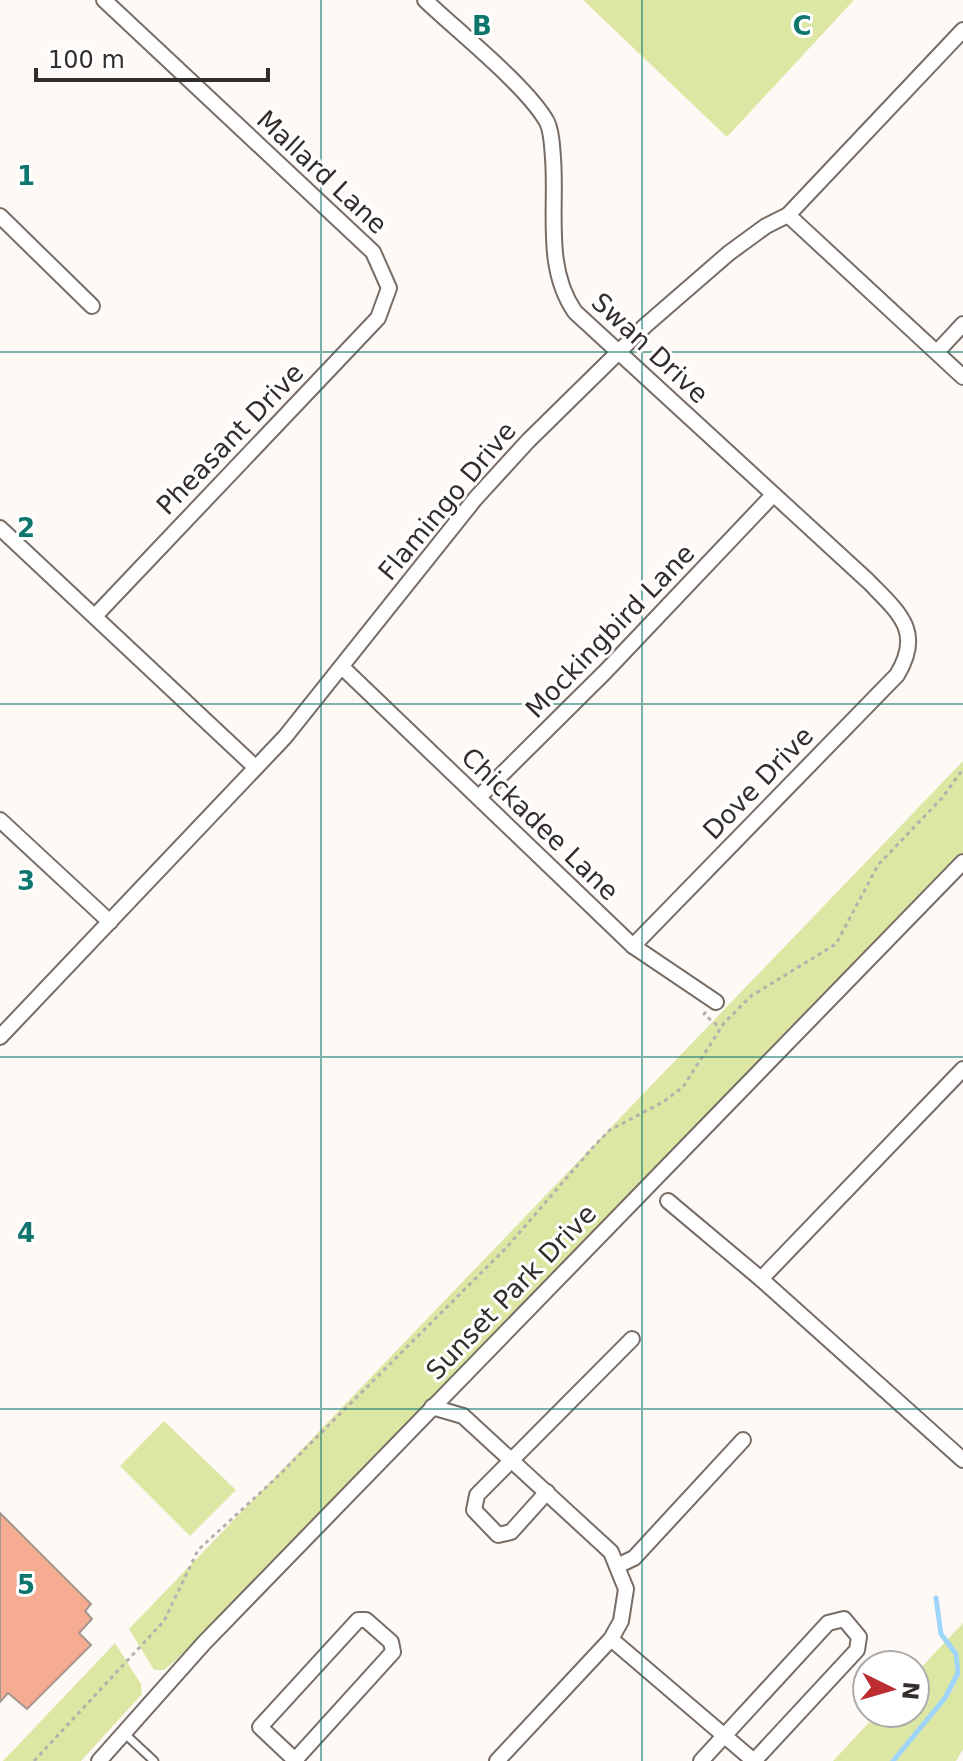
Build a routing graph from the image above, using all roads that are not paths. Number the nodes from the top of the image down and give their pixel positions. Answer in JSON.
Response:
{"nodes":[{"id":1,"x":104,"y":0,"type":"edge"},
{"id":2,"x":425,"y":0,"type":"edge"},
{"id":3,"x":963,"y":30,"type":"edge"},
{"id":4,"x":788,"y":215,"type":"junction"},
{"id":5,"x":0,"y":216,"type":"edge"},
{"id":6,"x":389,"y":288,"type":"joint"},
{"id":7,"x":92,"y":306,"type":"dead end"},
{"id":8,"x":963,"y":324,"type":"edge"},
{"id":9,"x":618,"y":352,"type":"junction"},
{"id":10,"x":937,"y":352,"type":"junction"},
{"id":11,"x":963,"y":377,"type":"edge"},
{"id":12,"x":773,"y":495,"type":"junction"},
{"id":13,"x":0,"y":528,"type":"edge"},
{"id":14,"x":95,"y":616,"type":"junction"},
{"id":15,"x":909,"y":649,"type":"joint"},
{"id":16,"x":342,"y":667,"type":"junction"},
{"id":17,"x":255,"y":767,"type":"junction"},
{"id":18,"x":479,"y":797,"type":"junction"},
{"id":19,"x":0,"y":820,"type":"edge"},
{"id":20,"x":963,"y":862,"type":"edge"},
{"id":21,"x":110,"y":922,"type":"junction"},
{"id":22,"x":633,"y":946,"type":"junction"},
{"id":23,"x":716,"y":1002,"type":"dead end"},
{"id":24,"x":0,"y":1037,"type":"edge"},
{"id":25,"x":963,"y":1069,"type":"edge"},
{"id":26,"x":668,"y":1201,"type":"dead end"},
{"id":27,"x":761,"y":1279,"type":"junction"},
{"id":28,"x":632,"y":1339,"type":"dead end"},
{"id":29,"x":432,"y":1407,"type":"junction"},
{"id":30,"x":743,"y":1440,"type":"dead end"},
{"id":31,"x":963,"y":1460,"type":"edge"},
{"id":32,"x":515,"y":1461,"type":"junction"},
{"id":33,"x":547,"y":1492,"type":"junction"},
{"id":34,"x":617,"y":1566,"type":"junction"},
{"id":35,"x":611,"y":1639,"type":"junction"},
{"id":36,"x":124,"y":1733,"type":"junction"},
{"id":37,"x":724,"y":1735,"type":"junction"},
{"id":38,"x":296,"y":1760,"type":"edge"},
{"id":39,"x":99,"y":1761,"type":"edge"},
{"id":40,"x":154,"y":1761,"type":"edge"},
{"id":41,"x":497,"y":1761,"type":"edge"},
{"id":42,"x":701,"y":1761,"type":"edge"}],
"edges":[{"from":1,"to":6,"type":"street","name":"Mallard Lane"},
{"from":2,"to":9,"type":"street","name":"Swan Drive"},
{"from":3,"to":4,"type":"street","name":"Flamingo Drive"},
{"from":4,"to":9,"type":"street","name":"Flamingo Drive"},
{"from":4,"to":10,"type":"street"},
{"from":5,"to":7,"type":"street"},
{"from":6,"to":14,"type":"street","name":"Pheasant Drive"},
{"from":8,"to":10,"type":"street"},
{"from":9,"to":12,"type":"street","name":"Swan Drive"},
{"from":9,"to":16,"type":"street","name":"Flamingo Drive"},
{"from":10,"to":11,"type":"street"},
{"from":12,"to":15,"type":"street","name":"Swan Drive"},
{"from":12,"to":18,"type":"street","name":"Mockingbird Lane"},
{"from":13,"to":14,"type":"street"},
{"from":14,"to":17,"type":"street"},
{"from":15,"to":22,"type":"street","name":"Dove Drive"},
{"from":16,"to":17,"type":"street","name":"Flamingo Drive"},
{"from":16,"to":18,"type":"street","name":"Chickadee Lane"},
{"from":17,"to":21,"type":"street","name":"Flamingo Drive"},
{"from":18,"to":22,"type":"street","name":"Chickadee Lane"},
{"from":19,"to":21,"type":"street"},
{"from":20,"to":29,"type":"street","name":"Sunset Park Drive"},
{"from":21,"to":24,"type":"street","name":"Flamingo Drive"},
{"from":22,"to":23,"type":"street","name":"Chickadee Lane"},
{"from":25,"to":27,"type":"street"},
{"from":26,"to":27,"type":"street"},
{"from":27,"to":31,"type":"street"},
{"from":28,"to":32,"type":"street"},
{"from":29,"to":32,"type":"street"},
{"from":29,"to":36,"type":"street","name":"Sunset Park Drive"},
{"from":30,"to":34,"type":"street"},
{"from":32,"to":33,"type":"street"},
{"from":32,"to":33,"type":"street"},
{"from":33,"to":34,"type":"street"},
{"from":34,"to":35,"type":"street"},
{"from":35,"to":37,"type":"street"},
{"from":35,"to":41,"type":"street"},
{"from":36,"to":39,"type":"street","name":"Sunset Park Drive"},
{"from":36,"to":40,"type":"lane"},
{"from":37,"to":37,"type":"street"},
{"from":37,"to":42,"type":"street"},
{"from":38,"to":38,"type":"street"}]}
